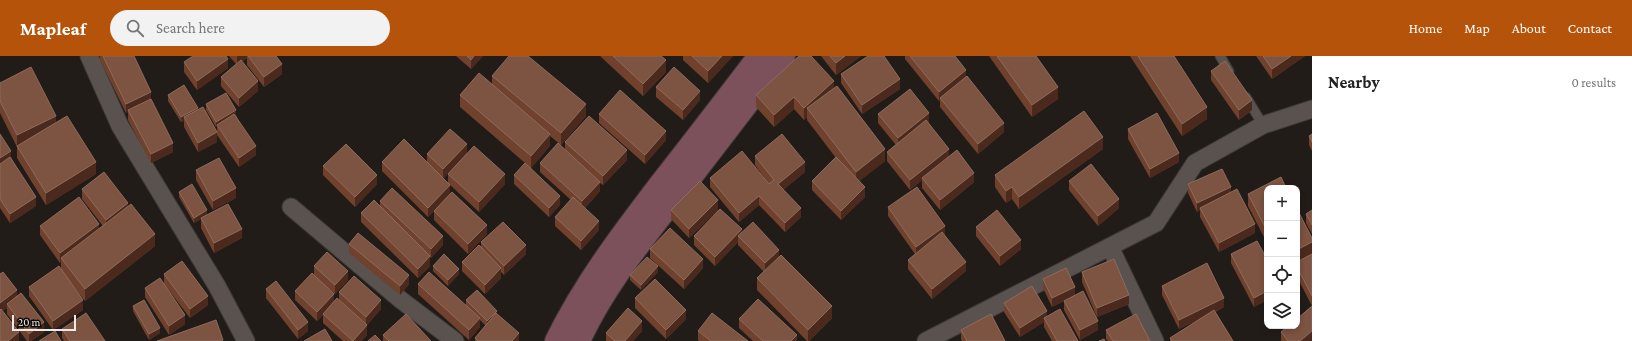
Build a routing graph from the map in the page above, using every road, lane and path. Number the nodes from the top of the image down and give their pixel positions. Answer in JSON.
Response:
{"nodes":[{"id":1,"x":89,"y":56,"type":"edge"},
{"id":2,"x":760,"y":56,"type":"edge"},
{"id":3,"x":784,"y":56,"type":"edge"},
{"id":4,"x":1220,"y":56,"type":"edge"},
{"id":5,"x":1312,"y":109,"type":"edge"},
{"id":6,"x":1263,"y":125,"type":"junction"},
{"id":7,"x":291,"y":207,"type":"dead end"},
{"id":8,"x":1110,"y":247,"type":"junction"},
{"id":9,"x":246,"y":341,"type":"edge"},
{"id":10,"x":455,"y":341,"type":"edge"},
{"id":11,"x":556,"y":341,"type":"edge"},
{"id":12,"x":579,"y":341,"type":"edge"},
{"id":13,"x":926,"y":341,"type":"edge"},
{"id":14,"x":1155,"y":341,"type":"edge"}],
"edges":[{"from":1,"to":9,"type":"street"},
{"from":2,"to":11,"type":"street"},
{"from":3,"to":12,"type":"street"},
{"from":4,"to":6,"type":"lane"},
{"from":5,"to":6,"type":"street"},
{"from":6,"to":8,"type":"street"},
{"from":7,"to":10,"type":"street"},
{"from":8,"to":13,"type":"street"},
{"from":8,"to":14,"type":"street"}]}
